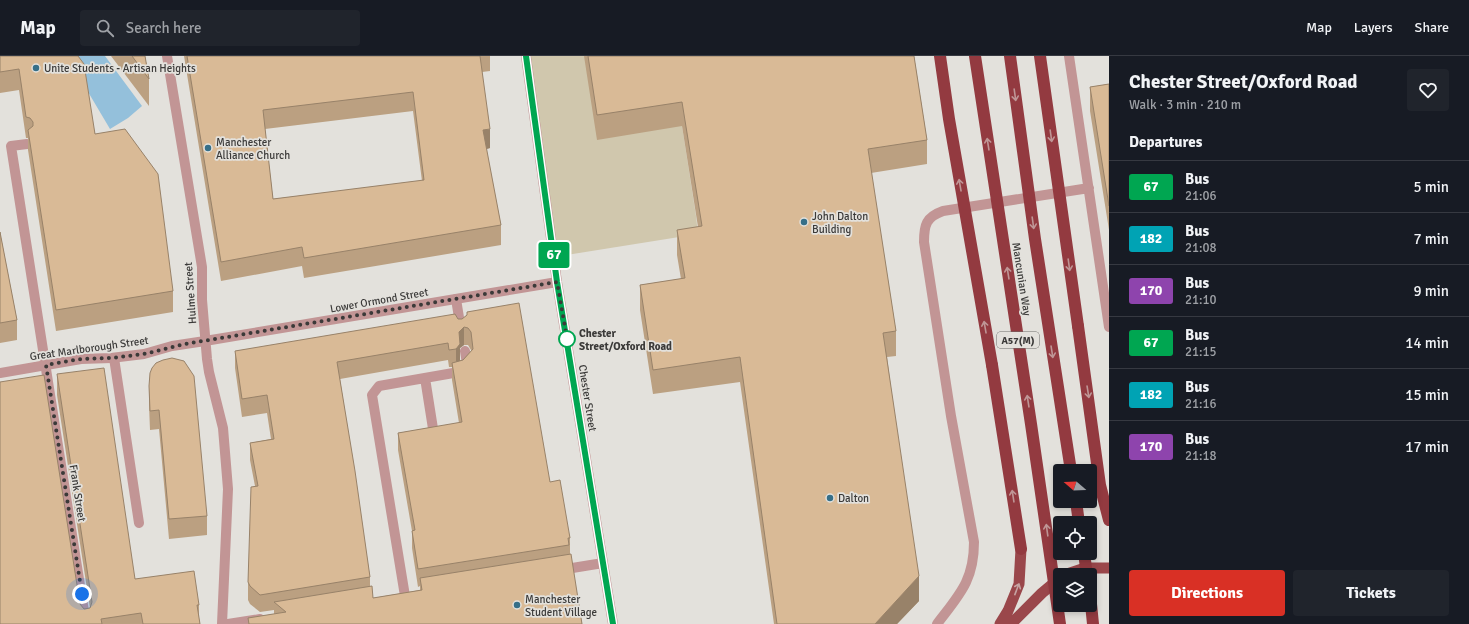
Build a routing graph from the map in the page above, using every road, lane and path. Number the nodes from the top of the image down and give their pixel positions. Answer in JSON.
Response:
{"nodes":[{"id":1,"x":167,"y":56,"type":"edge"},
{"id":2,"x":526,"y":56,"type":"edge"},
{"id":3,"x":940,"y":56,"type":"edge"},
{"id":4,"x":975,"y":56,"type":"edge"},
{"id":5,"x":1010,"y":56,"type":"edge"},
{"id":6,"x":1040,"y":56,"type":"edge"},
{"id":7,"x":1069,"y":56,"type":"edge"},
{"id":8,"x":27,"y":144,"type":"edge"},
{"id":9,"x":1089,"y":188,"type":"junction"},
{"id":10,"x":557,"y":282,"type":"junction"},
{"id":11,"x":456,"y":299,"type":"junction"},
{"id":12,"x":1109,"y":327,"type":"edge"},
{"id":13,"x":461,"y":330,"type":"edge"},
{"id":14,"x":205,"y":341,"type":"junction"},
{"id":15,"x":465,"y":351,"type":"dead end"},
{"id":16,"x":114,"y":358,"type":"junction"},
{"id":17,"x":46,"y":365,"type":"junction"},
{"id":18,"x":0,"y":373,"type":"edge"},
{"id":19,"x":425,"y":378,"type":"junction"},
{"id":20,"x":434,"y":435,"type":"edge"},
{"id":21,"x":1070,"y":464,"type":"edge"},
{"id":22,"x":1109,"y":520,"type":"edge"},
{"id":23,"x":139,"y":523,"type":"dead end"},
{"id":24,"x":1021,"y":549,"type":"joint"},
{"id":25,"x":604,"y":564,"type":"junction"},
{"id":26,"x":1097,"y":568,"type":"edge"},
{"id":27,"x":1109,"y":568,"type":"edge"},
{"id":28,"x":551,"y":572,"type":"edge"},
{"id":29,"x":1053,"y":584,"type":"edge"},
{"id":30,"x":405,"y":596,"type":"edge"},
{"id":31,"x":1092,"y":612,"type":"edge"},
{"id":32,"x":272,"y":617,"type":"edge"},
{"id":33,"x":86,"y":624,"type":"edge"},
{"id":34,"x":222,"y":624,"type":"edge"},
{"id":35,"x":228,"y":624,"type":"edge"},
{"id":36,"x":613,"y":624,"type":"edge"},
{"id":37,"x":937,"y":624,"type":"edge"},
{"id":38,"x":1000,"y":624,"type":"edge"},
{"id":39,"x":1011,"y":624,"type":"edge"},
{"id":40,"x":1060,"y":624,"type":"edge"},
{"id":41,"x":1093,"y":624,"type":"edge"}],
"edges":[{"from":1,"to":14,"type":"street","name":"Hulme Street"},
{"from":2,"to":10,"type":"street","name":"Chester Street"},
{"from":24,"to":3,"type":"highway","number":"A57(M)","one_way":true,"bridge":true},
{"from":40,"to":4,"type":"highway","name":"Mancunian Way","number":"A57(M)","one_way":true,"bridge":true},
{"from":5,"to":21,"type":"highway","name":"Mancunian Way","number":"A57(M)","one_way":true,"bridge":true},
{"from":6,"to":22,"type":"highway","one_way":true,"bridge":true},
{"from":7,"to":9,"type":"street"},
{"from":8,"to":17,"type":"street","name":"Frank Street"},
{"from":9,"to":12,"type":"street"},
{"from":9,"to":37,"type":"street"},
{"from":10,"to":11,"type":"street","name":"Lower Ormond Street"},
{"from":10,"to":25,"type":"street","name":"Chester Street"},
{"from":11,"to":13,"type":"street"},
{"from":11,"to":14,"type":"street","name":"Lower Ormond Street"},
{"from":14,"to":16,"type":"street","name":"Great Marlborough Street"},
{"from":14,"to":34,"type":"street","name":"Hulme Street"},
{"from":15,"to":19,"type":"street"},
{"from":16,"to":17,"type":"street","name":"Great Marlborough Street"},
{"from":16,"to":23,"type":"street"},
{"from":17,"to":18,"type":"street","name":"Great Marlborough Street"},
{"from":17,"to":33,"type":"street","name":"Frank Street"},
{"from":19,"to":20,"type":"street"},
{"from":19,"to":30,"type":"street"},
{"from":38,"to":24,"type":"highway","number":"A57(M)","one_way":true},
{"from":25,"to":28,"type":"street"},
{"from":25,"to":36,"type":"street","name":"Chester Street"},
{"from":26,"to":27,"type":"highway"},
{"from":29,"to":39,"type":"highway"},
{"from":31,"to":41,"type":"highway"},
{"from":32,"to":35,"type":"street"}]}
